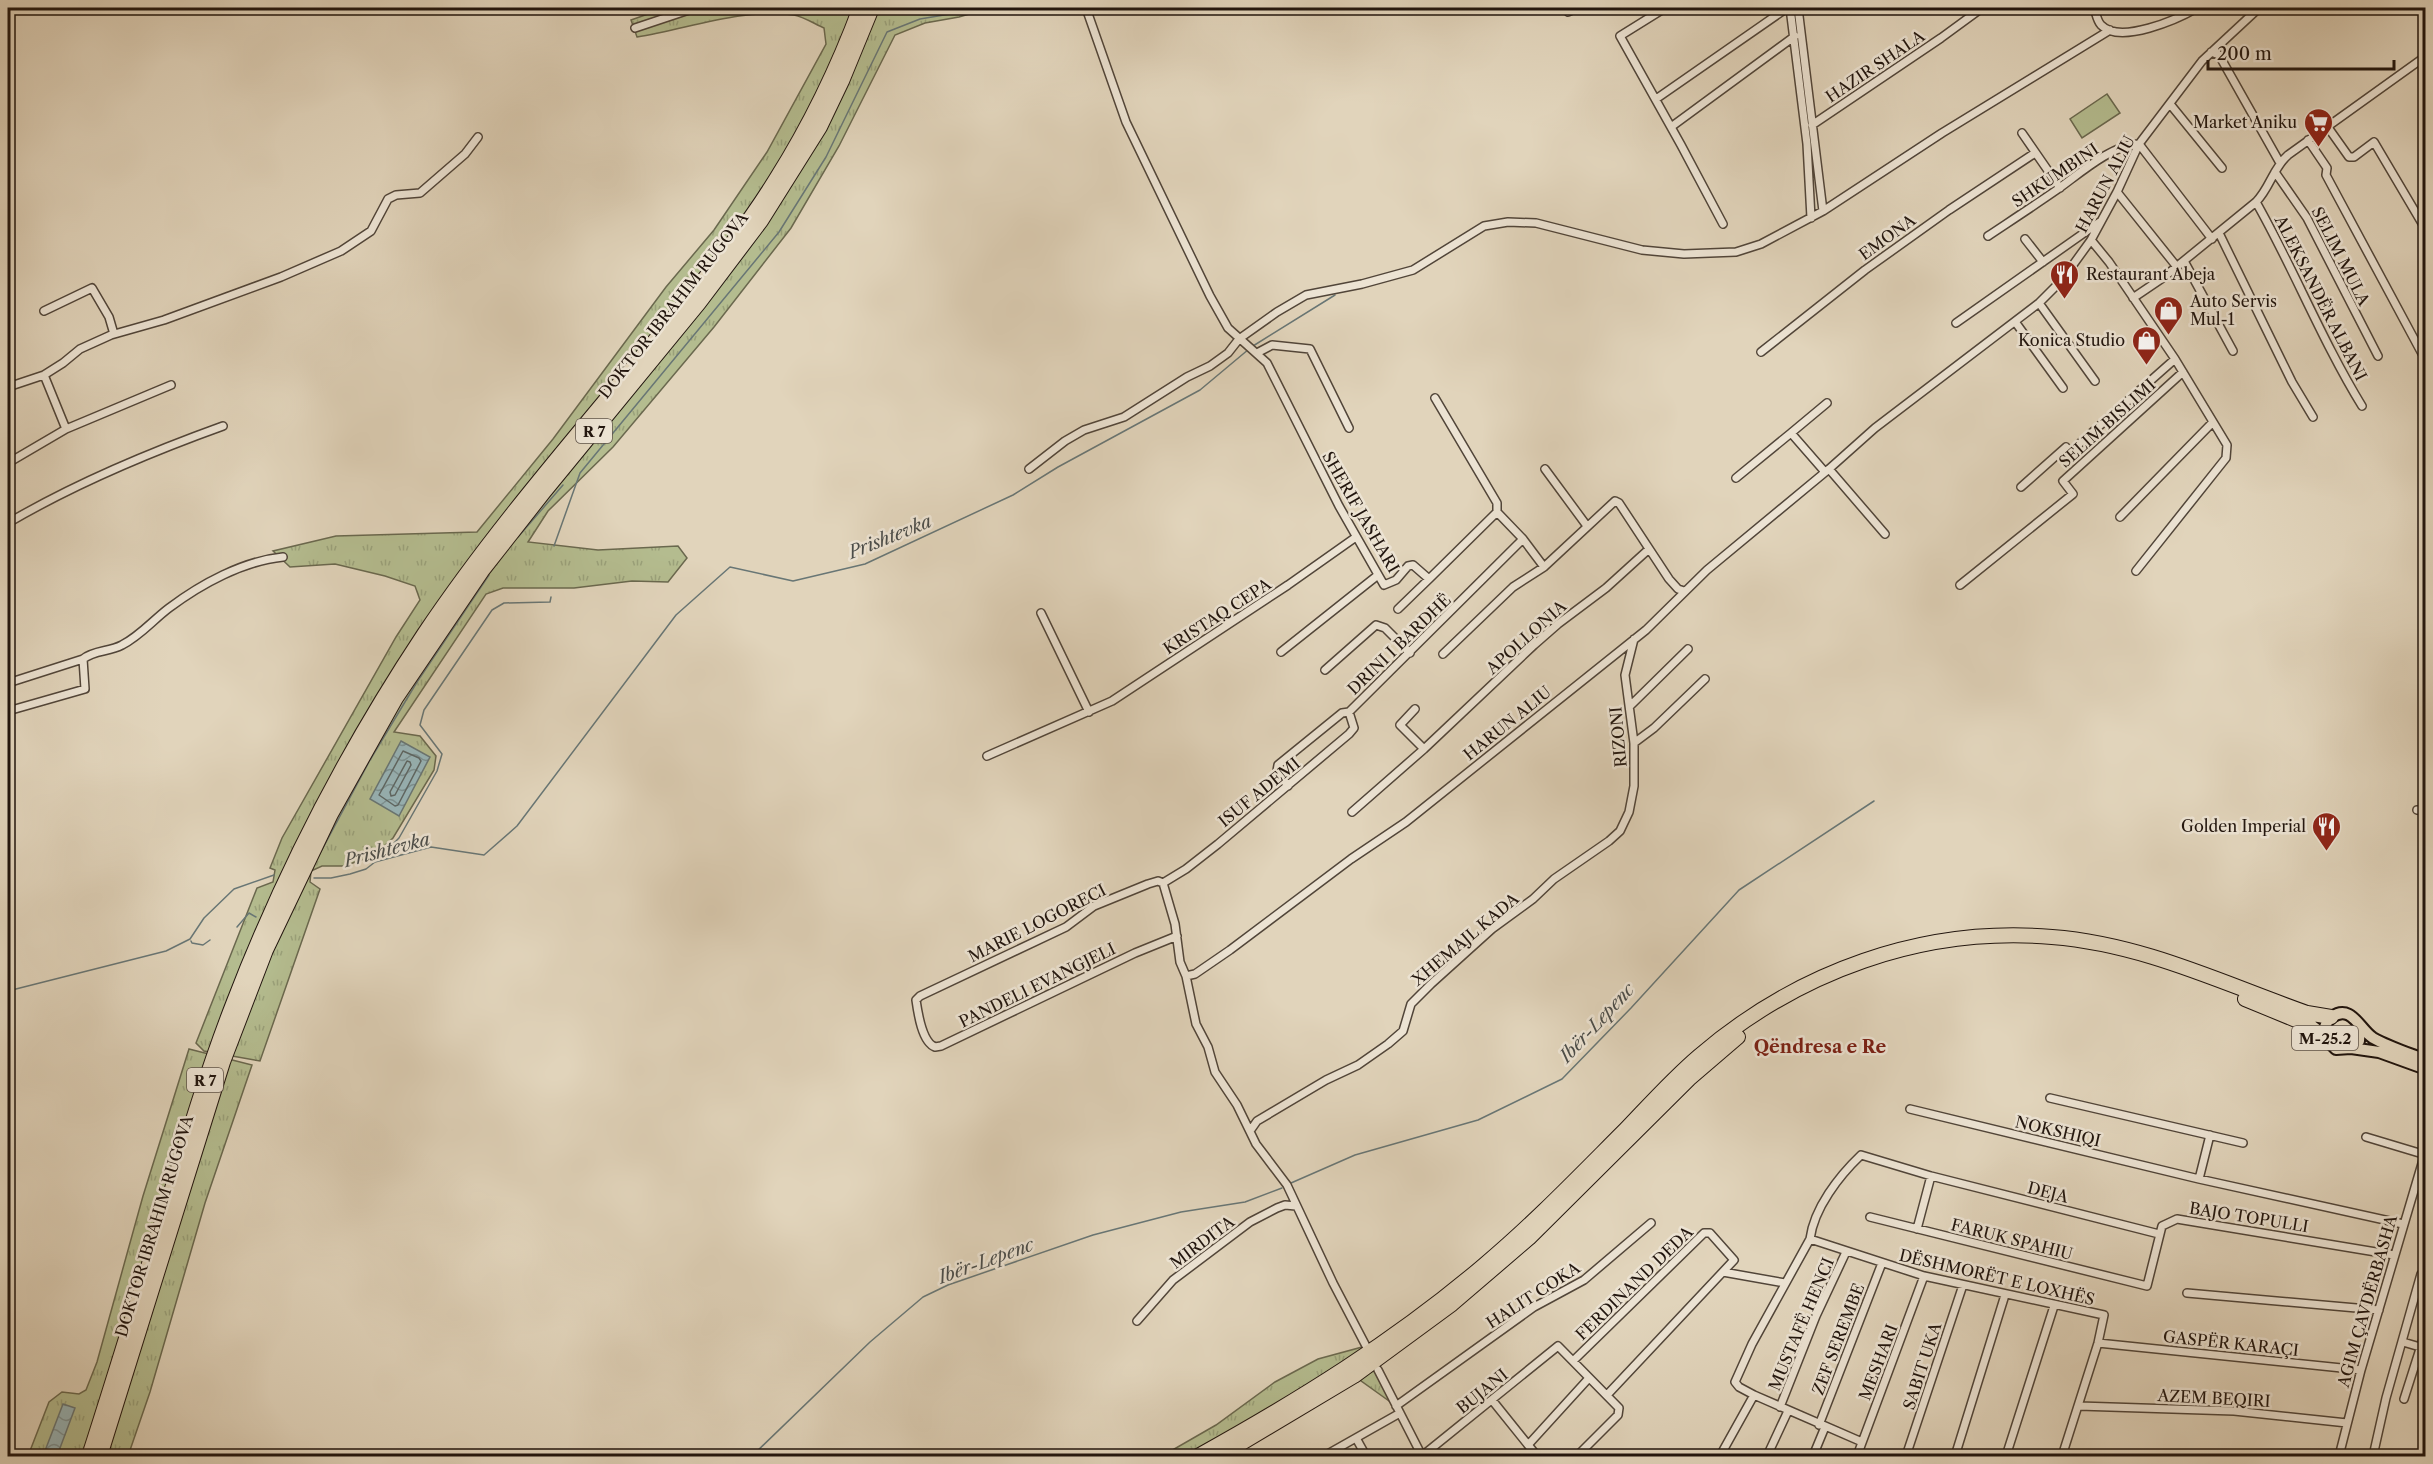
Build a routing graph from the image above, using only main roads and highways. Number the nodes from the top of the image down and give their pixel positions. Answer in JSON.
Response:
{"nodes":[{"id":1,"x":860,"y":8,"type":"edge"},
{"id":2,"x":872,"y":8,"type":"edge"},
{"id":3,"x":2331,"y":1017,"type":"junction"},
{"id":4,"x":2360,"y":1025,"type":"junction"},
{"id":5,"x":2325,"y":1038,"type":"junction"},
{"id":6,"x":2351,"y":1048,"type":"junction"},
{"id":7,"x":2426,"y":1060,"type":"edge"},
{"id":8,"x":2426,"y":1069,"type":"edge"},
{"id":9,"x":121,"y":1390,"type":"junction"},
{"id":10,"x":87,"y":1456,"type":"edge"},
{"id":11,"x":100,"y":1456,"type":"edge"},
{"id":12,"x":108,"y":1456,"type":"edge"},
{"id":13,"x":1198,"y":1456,"type":"edge"},
{"id":14,"x":1220,"y":1456,"type":"edge"}],
"edges":[{"from":1,"to":10,"type":"highway","name":"DOKTOR IBRAHIM RUGOVA","number":"R 7"},
{"from":2,"to":9,"type":"highway","name":"DOKTOR IBRAHIM RUGOVA","number":"R 7"},
{"from":3,"to":4,"type":"main road","number":"M-25.2"},
{"from":3,"to":5,"type":"main road","number":"M-25.2"},
{"from":3,"to":13,"type":"highway"},
{"from":4,"to":6,"type":"main road","number":"M-25.2"},
{"from":4,"to":7,"type":"main road","number":"M-25.2"},
{"from":5,"to":6,"type":"main road","number":"M-25.2"},
{"from":5,"to":14,"type":"highway"},
{"from":6,"to":8,"type":"main road","number":"M-25.2"},
{"from":9,"to":11,"type":"highway","name":"DOKTOR IBRAHIM RUGOVA","number":"R 7"},
{"from":9,"to":12,"type":"highway"}]}
